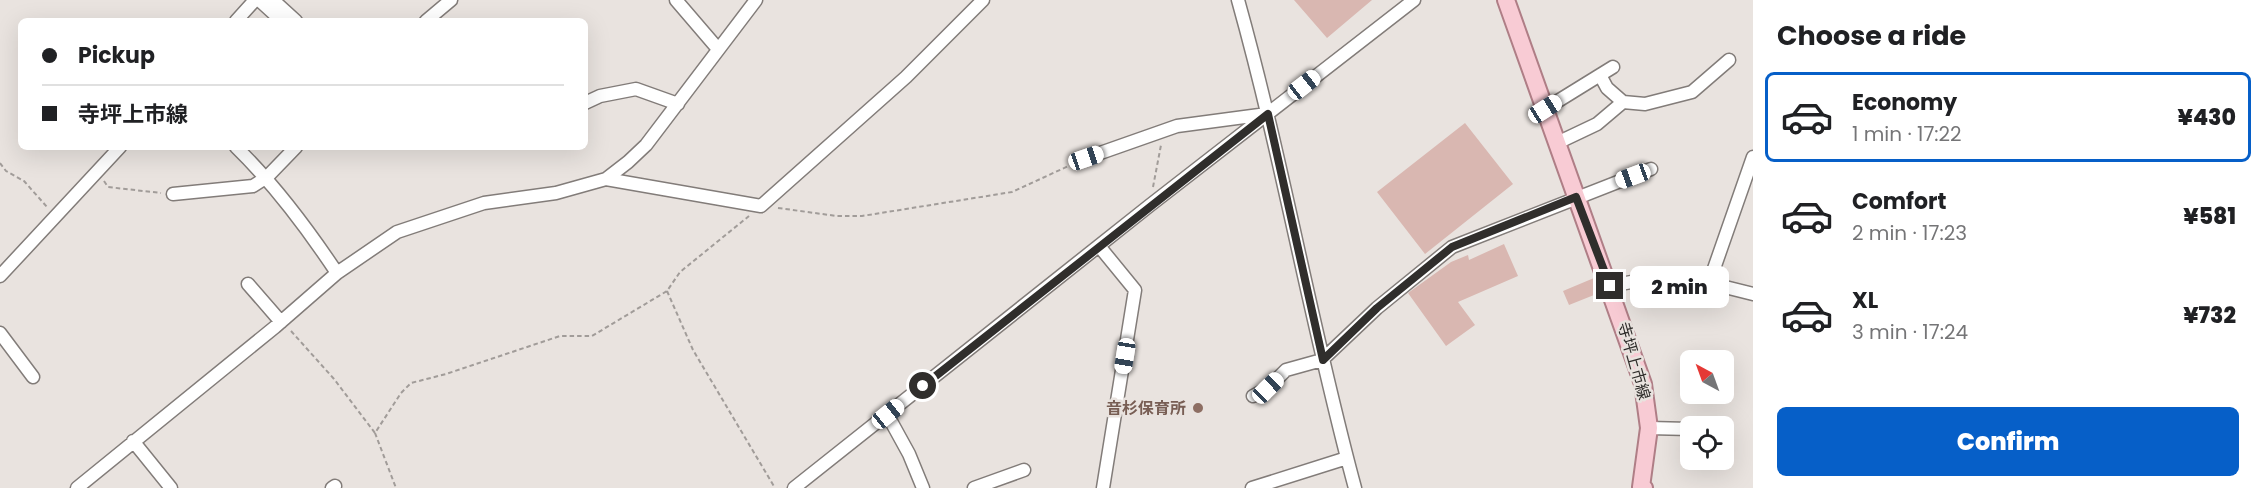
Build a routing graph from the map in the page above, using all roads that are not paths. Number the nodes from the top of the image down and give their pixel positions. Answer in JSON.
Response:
{"nodes":[{"id":1,"x":257,"y":0,"type":"edge"},
{"id":2,"x":273,"y":0,"type":"edge"},
{"id":3,"x":451,"y":0,"type":"edge"},
{"id":4,"x":676,"y":0,"type":"edge"},
{"id":5,"x":756,"y":0,"type":"edge"},
{"id":6,"x":983,"y":0,"type":"edge"},
{"id":7,"x":1238,"y":0,"type":"edge"},
{"id":8,"x":1414,"y":0,"type":"edge"},
{"id":9,"x":1506,"y":0,"type":"edge"},
{"id":10,"x":239,"y":18,"type":"edge"},
{"id":11,"x":278,"y":18,"type":"edge"},
{"id":12,"x":293,"y":18,"type":"edge"},
{"id":13,"x":430,"y":18,"type":"edge"},
{"id":14,"x":718,"y":49,"type":"junction"},
{"id":15,"x":1729,"y":60,"type":"dead end"},
{"id":16,"x":1613,"y":67,"type":"dead end"},
{"id":17,"x":1600,"y":75,"type":"junction"},
{"id":18,"x":588,"y":102,"type":"edge"},
{"id":19,"x":1623,"y":102,"type":"junction"},
{"id":20,"x":678,"y":105,"type":"junction"},
{"id":21,"x":1545,"y":109,"type":"junction"},
{"id":22,"x":1268,"y":114,"type":"junction"},
{"id":23,"x":1557,"y":143,"type":"junction"},
{"id":24,"x":117,"y":150,"type":"edge"},
{"id":25,"x":239,"y":150,"type":"edge"},
{"id":26,"x":293,"y":150,"type":"edge"},
{"id":27,"x":1753,"y":157,"type":"edge"},
{"id":28,"x":1086,"y":158,"type":"road end"},
{"id":29,"x":1652,"y":169,"type":"dead end"},
{"id":30,"x":267,"y":177,"type":"junction"},
{"id":31,"x":606,"y":179,"type":"junction"},
{"id":32,"x":173,"y":194,"type":"road end"},
{"id":33,"x":1576,"y":197,"type":"junction"},
{"id":34,"x":1099,"y":246,"type":"junction"},
{"id":35,"x":337,"y":273,"type":"junction"},
{"id":36,"x":0,"y":276,"type":"edge"},
{"id":37,"x":248,"y":284,"type":"dead end"},
{"id":38,"x":1709,"y":284,"type":"junction"},
{"id":39,"x":1610,"y":286,"type":"junction"},
{"id":40,"x":1753,"y":294,"type":"edge"},
{"id":41,"x":281,"y":322,"type":"junction"},
{"id":42,"x":0,"y":333,"type":"edge"},
{"id":43,"x":1323,"y":360,"type":"junction"},
{"id":44,"x":33,"y":377,"type":"dead end"},
{"id":45,"x":1253,"y":396,"type":"dead end"},
{"id":46,"x":888,"y":414,"type":"junction"},
{"id":47,"x":1649,"y":428,"type":"junction"},
{"id":48,"x":1680,"y":429,"type":"edge"},
{"id":49,"x":133,"y":441,"type":"junction"},
{"id":50,"x":1347,"y":458,"type":"junction"},
{"id":51,"x":1024,"y":470,"type":"dead end"},
{"id":52,"x":77,"y":488,"type":"edge"},
{"id":53,"x":171,"y":488,"type":"edge"},
{"id":54,"x":794,"y":488,"type":"edge"},
{"id":55,"x":923,"y":488,"type":"edge"},
{"id":56,"x":974,"y":488,"type":"edge"},
{"id":57,"x":1103,"y":488,"type":"edge"},
{"id":58,"x":1252,"y":488,"type":"edge"},
{"id":59,"x":1355,"y":488,"type":"edge"},
{"id":60,"x":1642,"y":488,"type":"edge"}],
"edges":[{"from":1,"to":10,"type":"street"},
{"from":1,"to":11,"type":"street"},
{"from":2,"to":12,"type":"street"},
{"from":3,"to":13,"type":"street"},
{"from":4,"to":14,"type":"street"},
{"from":5,"to":14,"type":"street"},
{"from":6,"to":31,"type":"street"},
{"from":7,"to":22,"type":"street"},
{"from":8,"to":22,"type":"street"},
{"from":9,"to":21,"type":"main road","name":"寺坪上市線"},
{"from":14,"to":20,"type":"street"},
{"from":15,"to":19,"type":"street"},
{"from":16,"to":17,"type":"street"},
{"from":17,"to":19,"type":"street"},
{"from":17,"to":21,"type":"street"},
{"from":18,"to":20,"type":"street"},
{"from":19,"to":23,"type":"street"},
{"from":20,"to":31,"type":"street"},
{"from":21,"to":23,"type":"main road","name":"寺坪上市線"},
{"from":22,"to":28,"type":"street"},
{"from":22,"to":34,"type":"street"},
{"from":22,"to":43,"type":"street"},
{"from":23,"to":33,"type":"main road","name":"寺坪上市線"},
{"from":24,"to":36,"type":"street"},
{"from":25,"to":30,"type":"street"},
{"from":26,"to":30,"type":"street"},
{"from":27,"to":38,"type":"street"},
{"from":29,"to":33,"type":"street"},
{"from":30,"to":32,"type":"street"},
{"from":30,"to":35,"type":"street"},
{"from":31,"to":35,"type":"street"},
{"from":33,"to":39,"type":"main road","name":"寺坪上市線"},
{"from":33,"to":43,"type":"street"},
{"from":34,"to":46,"type":"street"},
{"from":34,"to":57,"type":"street"},
{"from":35,"to":41,"type":"street"},
{"from":37,"to":41,"type":"street"},
{"from":38,"to":39,"type":"street"},
{"from":38,"to":40,"type":"street"},
{"from":39,"to":47,"type":"main road","name":"寺坪上市線"},
{"from":41,"to":49,"type":"street"},
{"from":42,"to":44,"type":"street"},
{"from":43,"to":45,"type":"street"},
{"from":43,"to":50,"type":"street"},
{"from":46,"to":54,"type":"street"},
{"from":46,"to":55,"type":"street"},
{"from":47,"to":48,"type":"street"},
{"from":47,"to":60,"type":"main road","name":"寺坪上市線"},
{"from":49,"to":52,"type":"street"},
{"from":49,"to":53,"type":"street"},
{"from":50,"to":58,"type":"street"},
{"from":50,"to":59,"type":"street"},
{"from":51,"to":56,"type":"street"}]}
